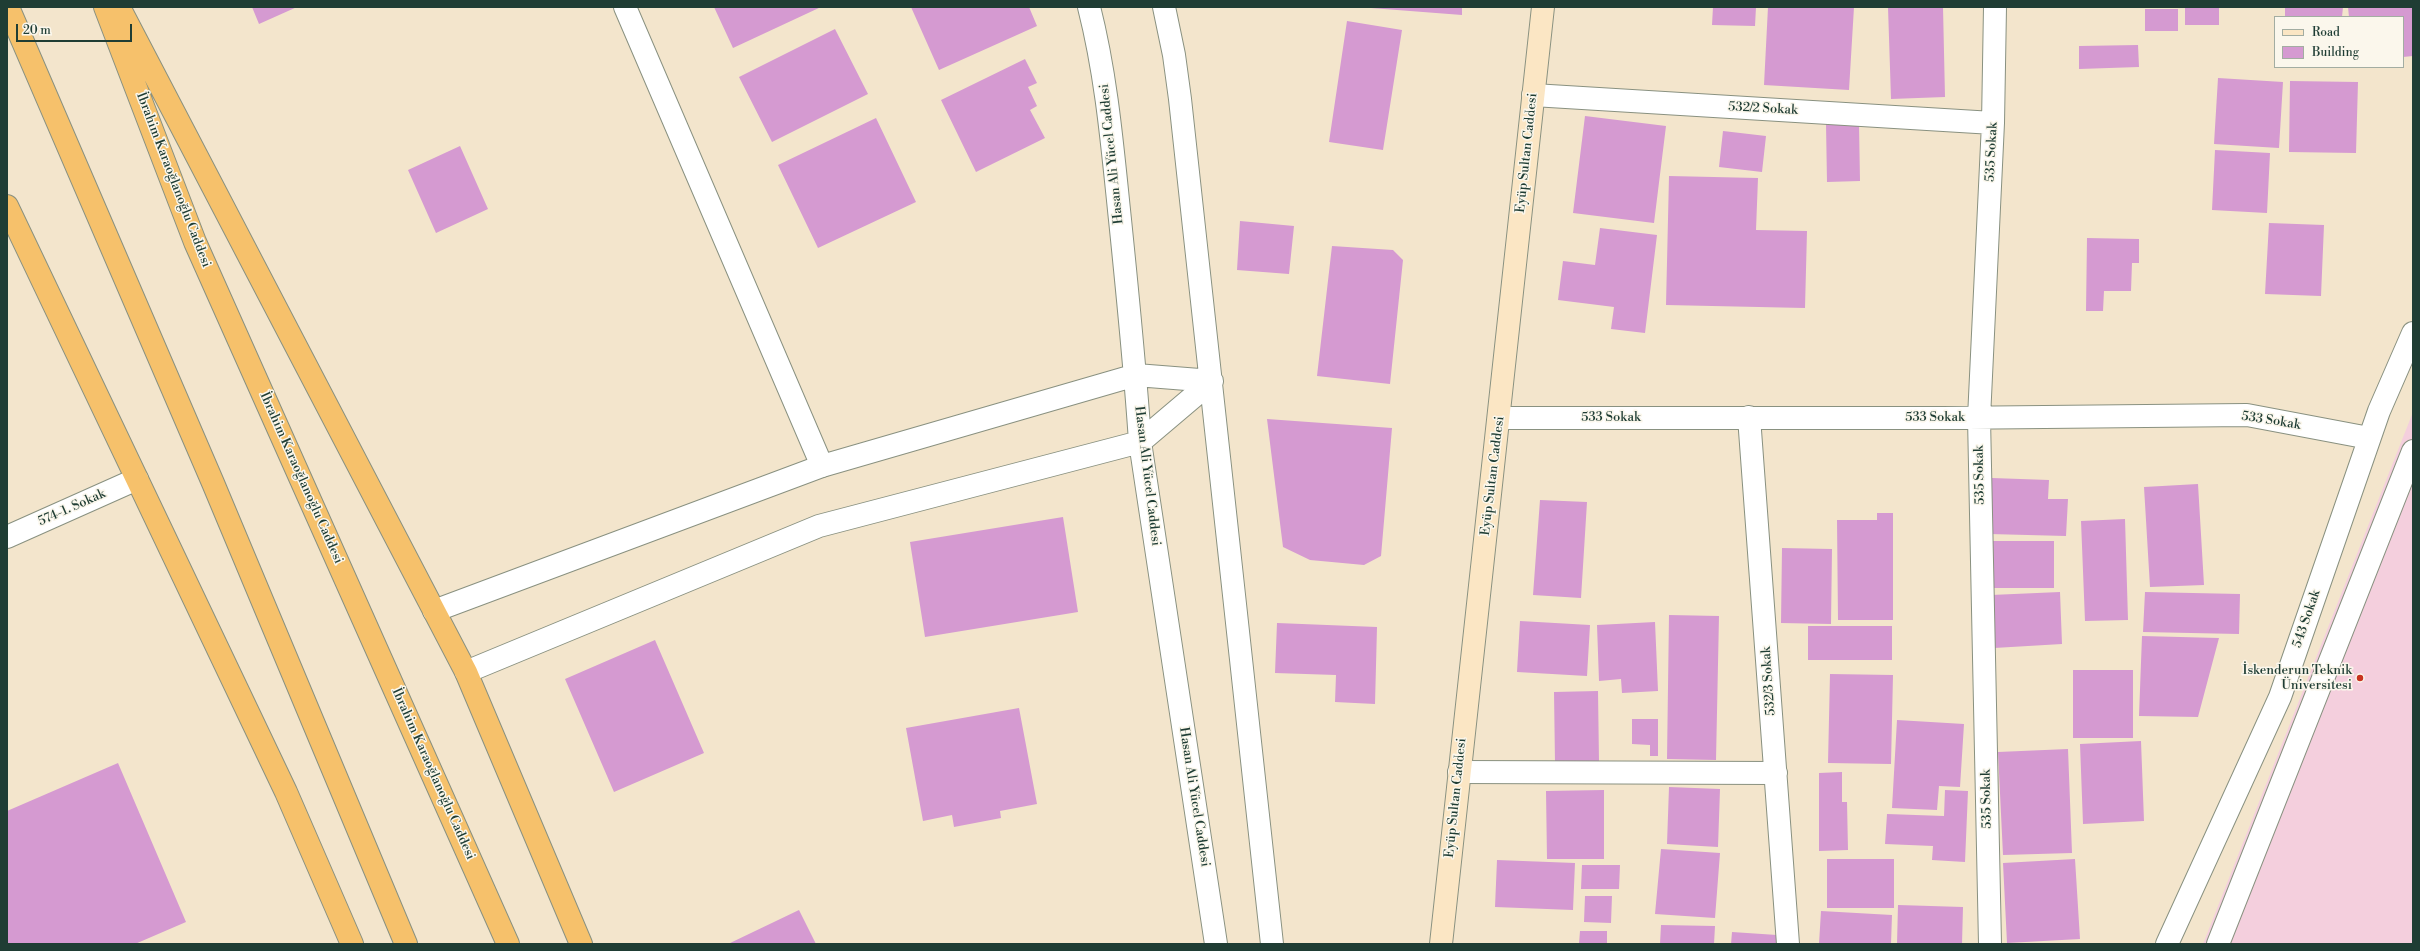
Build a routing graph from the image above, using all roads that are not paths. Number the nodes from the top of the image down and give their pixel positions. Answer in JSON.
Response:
{"nodes":[{"id":1,"x":8,"y":7,"type":"edge"},
{"id":2,"x":105,"y":7,"type":"edge"},
{"id":3,"x":119,"y":7,"type":"edge"},
{"id":4,"x":626,"y":7,"type":"edge"},
{"id":5,"x":1089,"y":7,"type":"edge"},
{"id":6,"x":1164,"y":7,"type":"edge"},
{"id":7,"x":1543,"y":7,"type":"edge"},
{"id":8,"x":1995,"y":7,"type":"edge"},
{"id":9,"x":1532,"y":95,"type":"junction"},
{"id":10,"x":1993,"y":123,"type":"junction"},
{"id":11,"x":7,"y":206,"type":"edge"},
{"id":12,"x":2413,"y":333,"type":"edge"},
{"id":13,"x":1136,"y":375,"type":"junction"},
{"id":14,"x":1212,"y":381,"type":"junction"},
{"id":15,"x":1749,"y":417,"type":"junction"},
{"id":16,"x":1499,"y":418,"type":"junction"},
{"id":17,"x":1979,"y":418,"type":"junction"},
{"id":18,"x":2369,"y":438,"type":"junction"},
{"id":19,"x":1140,"y":442,"type":"junction"},
{"id":20,"x":2413,"y":451,"type":"edge"},
{"id":21,"x":822,"y":466,"type":"junction"},
{"id":22,"x":138,"y":479,"type":"junction"},
{"id":23,"x":7,"y":537,"type":"edge"},
{"id":24,"x":434,"y":611,"type":"junction"},
{"id":25,"x":466,"y":672,"type":"junction"},
{"id":26,"x":1458,"y":772,"type":"junction"},
{"id":27,"x":1776,"y":773,"type":"junction"},
{"id":28,"x":352,"y":944,"type":"edge"},
{"id":29,"x":406,"y":944,"type":"edge"},
{"id":30,"x":508,"y":944,"type":"edge"},
{"id":31,"x":582,"y":944,"type":"edge"},
{"id":32,"x":1216,"y":944,"type":"edge"},
{"id":33,"x":1272,"y":944,"type":"edge"},
{"id":34,"x":1441,"y":944,"type":"edge"},
{"id":35,"x":1788,"y":944,"type":"edge"},
{"id":36,"x":1990,"y":944,"type":"edge"},
{"id":37,"x":2167,"y":944,"type":"edge"},
{"id":38,"x":2218,"y":944,"type":"edge"}],
"edges":[{"from":1,"to":29,"type":"highway"},
{"from":2,"to":30,"type":"highway","name":"İbrahim Karaoğlanoğlu Caddesi"},
{"from":3,"to":24,"type":"highway"},
{"from":4,"to":21,"type":"street"},
{"from":5,"to":13,"type":"street","name":"Hasan Ali Yücel Caddesi"},
{"from":6,"to":14,"type":"street"},
{"from":7,"to":9,"type":"main road","name":"Eyüp Sultan Caddesi"},
{"from":8,"to":10,"type":"street","name":"535 Sokak"},
{"from":9,"to":10,"type":"street","name":"532/2 Sokak"},
{"from":9,"to":16,"type":"main road","name":"Eyüp Sultan Caddesi"},
{"from":10,"to":17,"type":"street","name":"535 Sokak"},
{"from":11,"to":22,"type":"highway"},
{"from":12,"to":18,"type":"street","name":"543 Sokak"},
{"from":13,"to":14,"type":"street"},
{"from":13,"to":19,"type":"street","name":"Hasan Ali Yücel Caddesi"},
{"from":13,"to":21,"type":"street"},
{"from":14,"to":19,"type":"street"},
{"from":14,"to":33,"type":"street"},
{"from":15,"to":16,"type":"street","name":"533 Sokak"},
{"from":15,"to":17,"type":"street","name":"533 Sokak"},
{"from":15,"to":27,"type":"street","name":"532/3 Sokak"},
{"from":16,"to":26,"type":"main road","name":"Eyüp Sultan Caddesi"},
{"from":17,"to":18,"type":"street","name":"533 Sokak"},
{"from":17,"to":36,"type":"street","name":"535 Sokak"},
{"from":18,"to":37,"type":"street","name":"543 Sokak"},
{"from":19,"to":25,"type":"street"},
{"from":19,"to":32,"type":"street","name":"Hasan Ali Yücel Caddesi"},
{"from":20,"to":38,"type":"street"},
{"from":21,"to":24,"type":"street"},
{"from":22,"to":23,"type":"street","name":"574-1. Sokak"},
{"from":22,"to":28,"type":"highway"},
{"from":24,"to":25,"type":"highway"},
{"from":25,"to":31,"type":"highway"},
{"from":26,"to":27,"type":"street"},
{"from":26,"to":34,"type":"main road","name":"Eyüp Sultan Caddesi"},
{"from":27,"to":35,"type":"street","name":"532/3 Sokak"}]}
